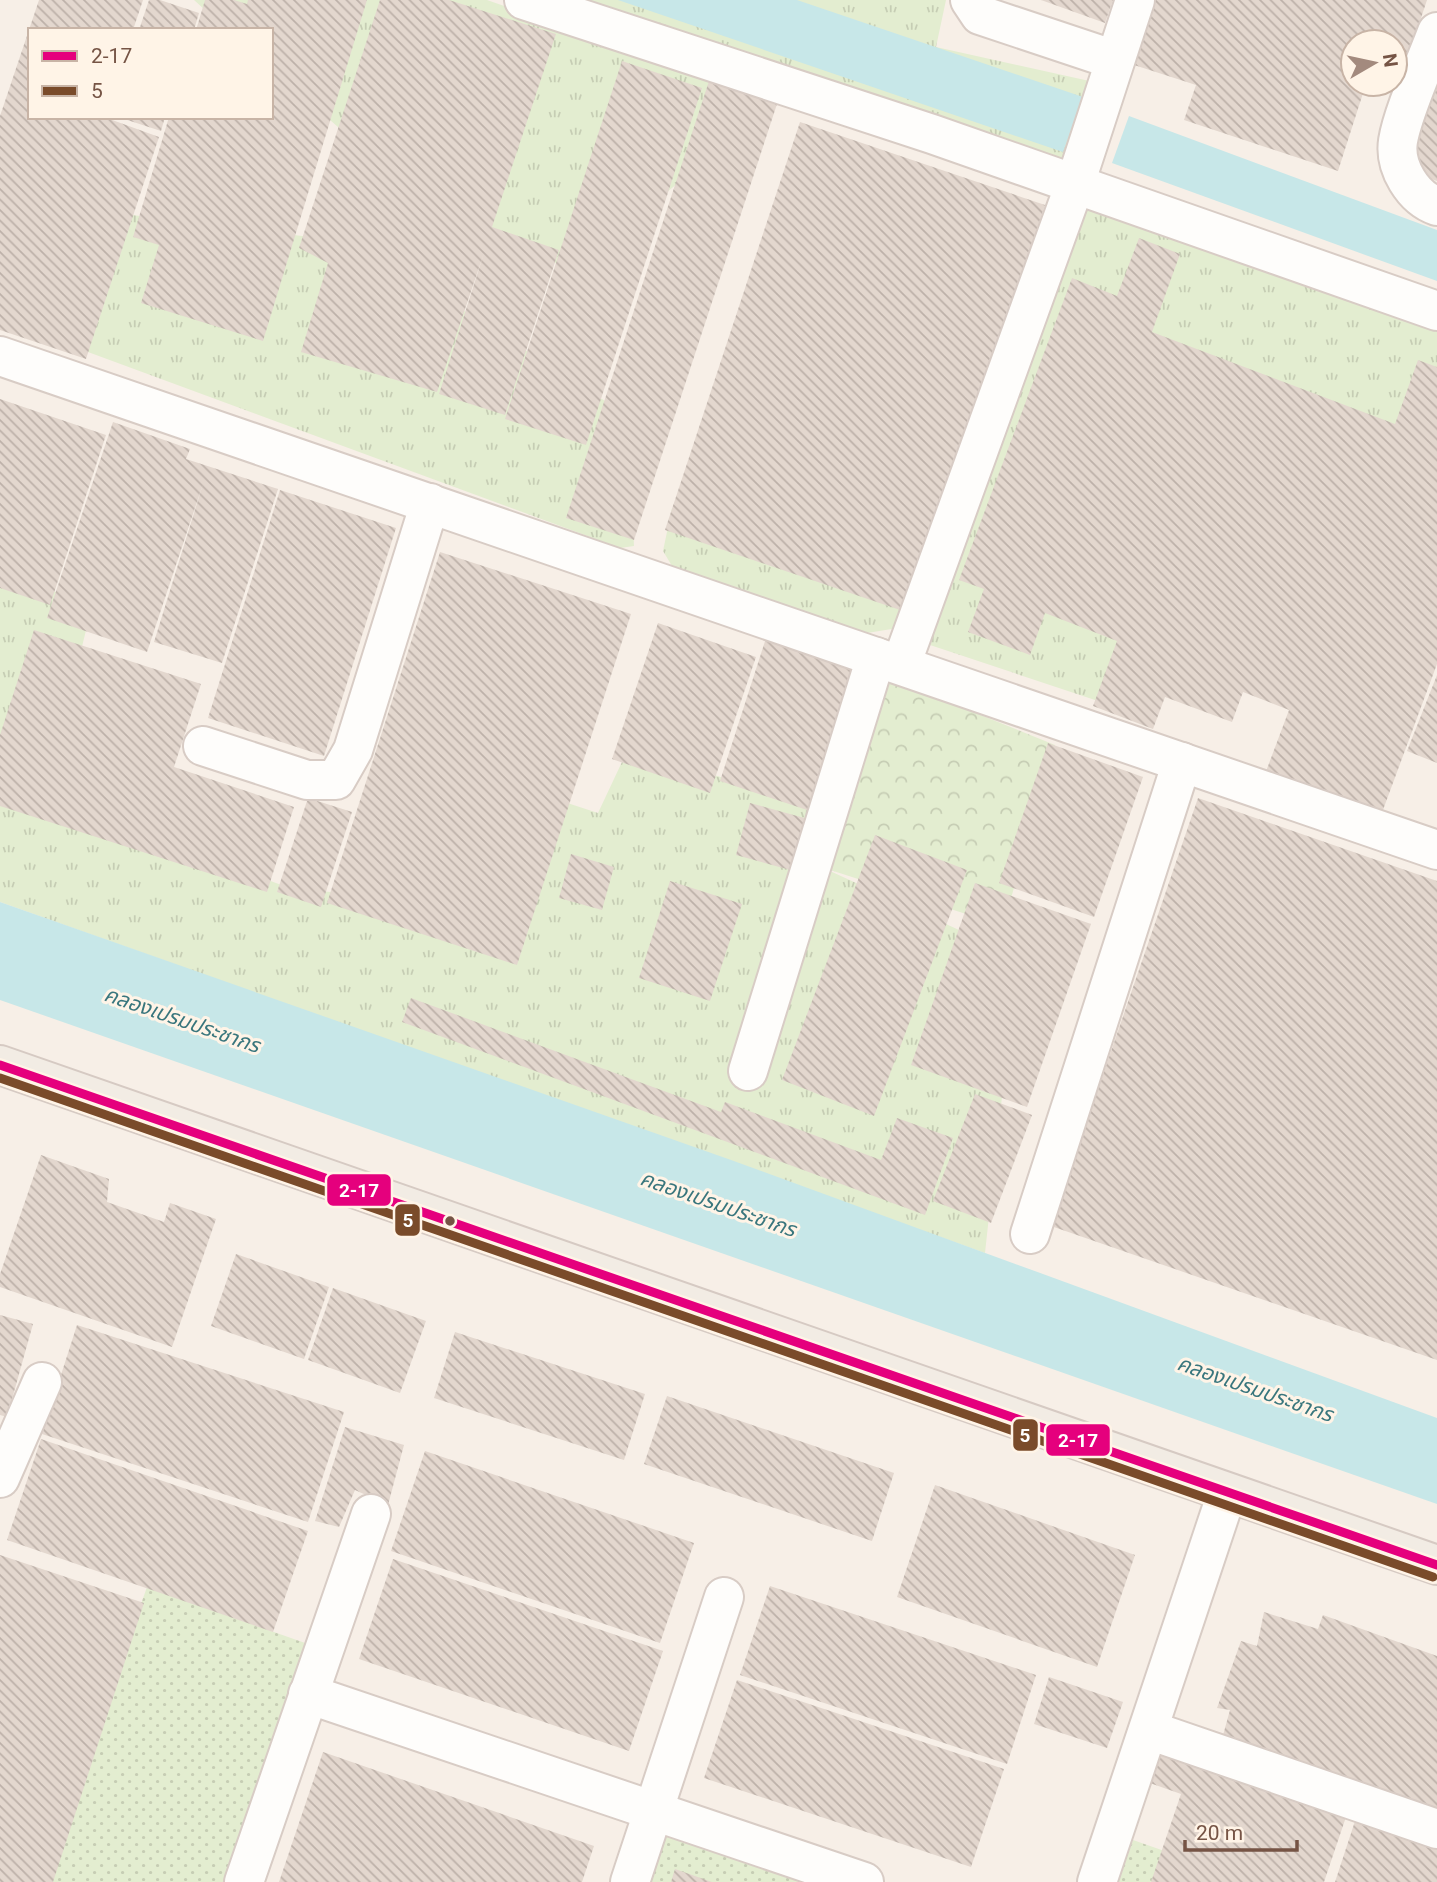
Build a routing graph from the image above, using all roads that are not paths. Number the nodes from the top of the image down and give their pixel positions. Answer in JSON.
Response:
{"nodes":[{"id":1,"x":524,"y":0,"type":"edge"},
{"id":2,"x":970,"y":0,"type":"edge"},
{"id":3,"x":1135,"y":0,"type":"edge"},
{"id":4,"x":1019,"y":13,"type":"edge"},
{"id":5,"x":1437,"y":32,"type":"edge"},
{"id":6,"x":1115,"y":60,"type":"junction"},
{"id":7,"x":1074,"y":184,"type":"junction"},
{"id":8,"x":1437,"y":206,"type":"edge"},
{"id":9,"x":1437,"y":311,"type":"edge"},
{"id":10,"x":0,"y":356,"type":"edge"},
{"id":11,"x":430,"y":503,"type":"junction"},
{"id":12,"x":888,"y":661,"type":"junction"},
{"id":13,"x":202,"y":746,"type":"dead end"},
{"id":14,"x":1182,"y":762,"type":"junction"},
{"id":15,"x":1437,"y":850,"type":"edge"},
{"id":16,"x":0,"y":1065,"type":"edge"},
{"id":17,"x":748,"y":1071,"type":"dead end"},
{"id":18,"x":1030,"y":1234,"type":"dead end"},
{"id":19,"x":41,"y":1382,"type":"dead end"},
{"id":20,"x":8,"y":1434,"type":"edge"},
{"id":21,"x":0,"y":1478,"type":"edge"},
{"id":22,"x":1227,"y":1493,"type":"junction"},
{"id":23,"x":371,"y":1514,"type":"dead end"},
{"id":24,"x":1437,"y":1565,"type":"edge"},
{"id":25,"x":724,"y":1597,"type":"dead end"},
{"id":26,"x":309,"y":1694,"type":"junction"},
{"id":27,"x":1149,"y":1730,"type":"junction"},
{"id":28,"x":656,"y":1810,"type":"junction"},
{"id":29,"x":1437,"y":1829,"type":"edge"},
{"id":30,"x":244,"y":1882,"type":"edge"},
{"id":31,"x":630,"y":1882,"type":"edge"},
{"id":32,"x":864,"y":1882,"type":"edge"},
{"id":33,"x":1097,"y":1882,"type":"edge"}],
"edges":[{"from":1,"to":7,"type":"lane"},
{"from":2,"to":4,"type":"lane"},
{"from":3,"to":6,"type":"lane"},
{"from":4,"to":6,"type":"lane"},
{"from":5,"to":8,"type":"lane"},
{"from":6,"to":7,"type":"lane"},
{"from":7,"to":9,"type":"lane"},
{"from":7,"to":12,"type":"lane"},
{"from":10,"to":11,"type":"lane"},
{"from":11,"to":12,"type":"lane"},
{"from":11,"to":13,"type":"lane"},
{"from":12,"to":14,"type":"lane"},
{"from":12,"to":17,"type":"lane"},
{"from":14,"to":15,"type":"lane"},
{"from":14,"to":18,"type":"lane"},
{"from":16,"to":22,"type":"main road"},
{"from":19,"to":20,"type":"lane"},
{"from":20,"to":21,"type":"lane"},
{"from":22,"to":24,"type":"main road"},
{"from":22,"to":27,"type":"lane"},
{"from":23,"to":26,"type":"lane"},
{"from":25,"to":28,"type":"lane"},
{"from":26,"to":28,"type":"lane"},
{"from":26,"to":30,"type":"lane"},
{"from":27,"to":29,"type":"lane"},
{"from":27,"to":33,"type":"lane"},
{"from":28,"to":31,"type":"lane"},
{"from":28,"to":32,"type":"lane"}]}
